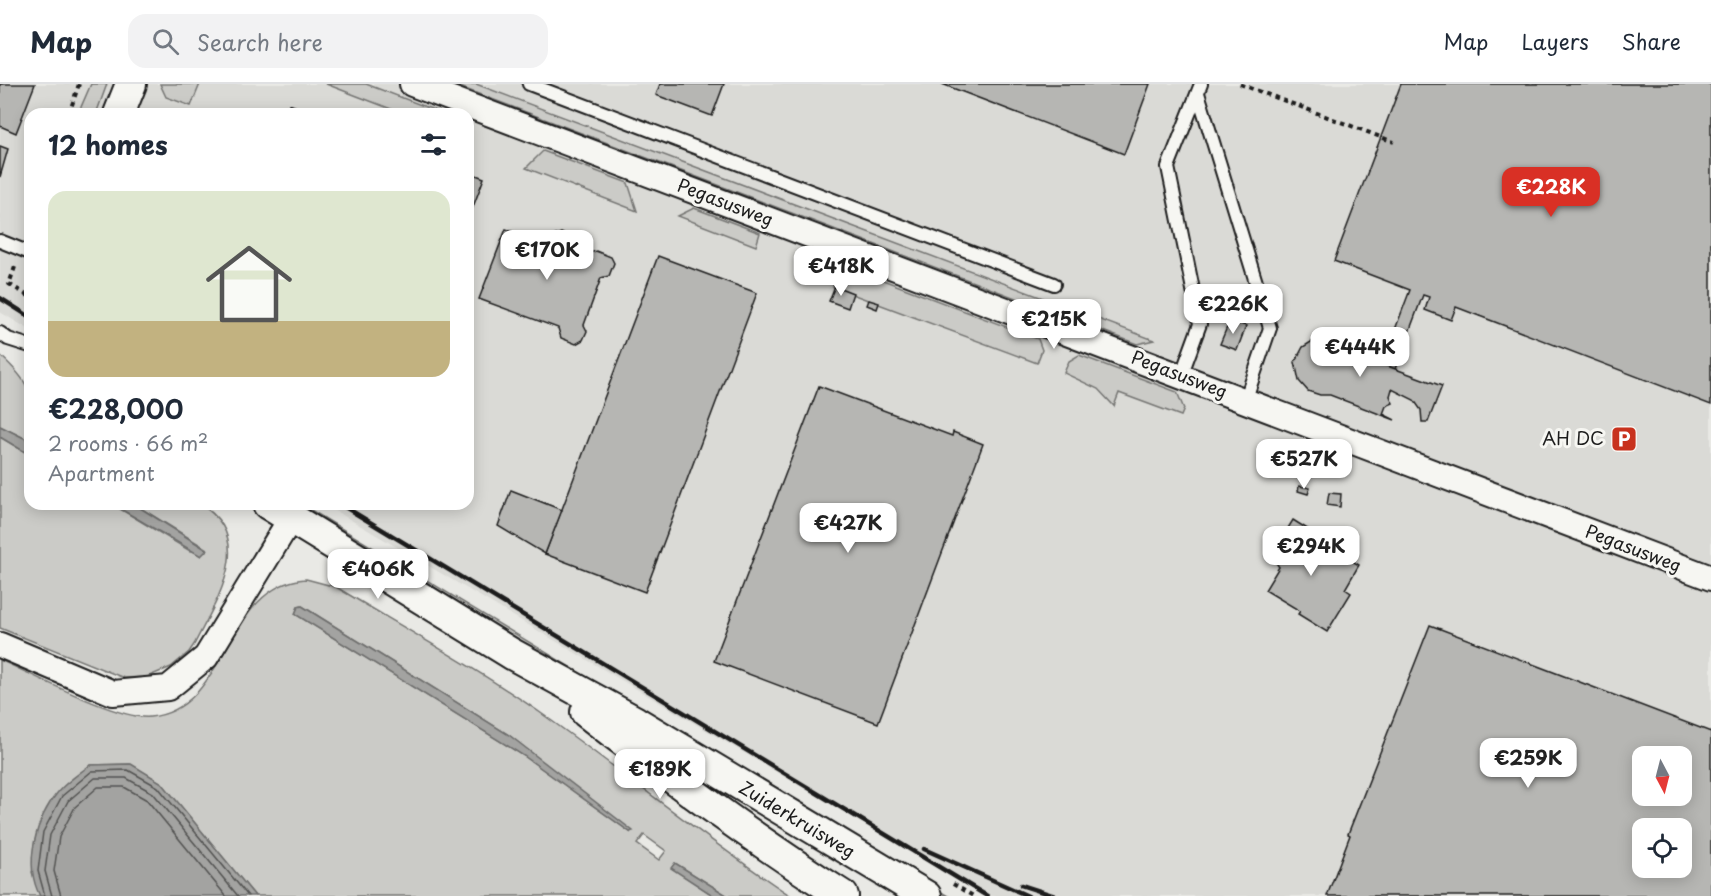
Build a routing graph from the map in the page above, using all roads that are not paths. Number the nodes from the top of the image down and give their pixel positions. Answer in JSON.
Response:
{"nodes":[{"id":1,"x":131,"y":84,"type":"edge"},
{"id":2,"x":412,"y":84,"type":"edge"},
{"id":3,"x":529,"y":84,"type":"edge"},
{"id":4,"x":1200,"y":88,"type":"edge"},
{"id":5,"x":121,"y":108,"type":"edge"},
{"id":6,"x":0,"y":241,"type":"edge"},
{"id":7,"x":24,"y":251,"type":"edge"},
{"id":8,"x":1054,"y":284,"type":"dead end"},
{"id":9,"x":0,"y":333,"type":"edge"},
{"id":10,"x":24,"y":344,"type":"edge"},
{"id":11,"x":1181,"y":376,"type":"junction"},
{"id":12,"x":1245,"y":401,"type":"junction"},
{"id":13,"x":279,"y":511,"type":"edge"},
{"id":14,"x":1711,"y":578,"type":"edge"},
{"id":15,"x":0,"y":645,"type":"edge"},
{"id":16,"x":512,"y":654,"type":"junction"},
{"id":17,"x":918,"y":894,"type":"edge"},
{"id":18,"x":843,"y":896,"type":"edge"}],
"edges":[{"from":1,"to":5,"type":"street"},
{"from":2,"to":11,"type":"street","name":"Pegasusweg"},
{"from":3,"to":8,"type":"lane"},
{"from":4,"to":11,"type":"lane"},
{"from":4,"to":12,"type":"lane"},
{"from":6,"to":7,"type":"lane"},
{"from":9,"to":10,"type":"lane"},
{"from":11,"to":12,"type":"street","name":"Pegasusweg"},
{"from":12,"to":14,"type":"street","name":"Pegasusweg"},
{"from":13,"to":15,"type":"street"},
{"from":13,"to":16,"type":"street","name":"Zuiderkruisweg"},
{"from":16,"to":17,"type":"street","name":"Zuiderkruisweg"},
{"from":16,"to":18,"type":"street","name":"Zuiderkruisweg"}]}
